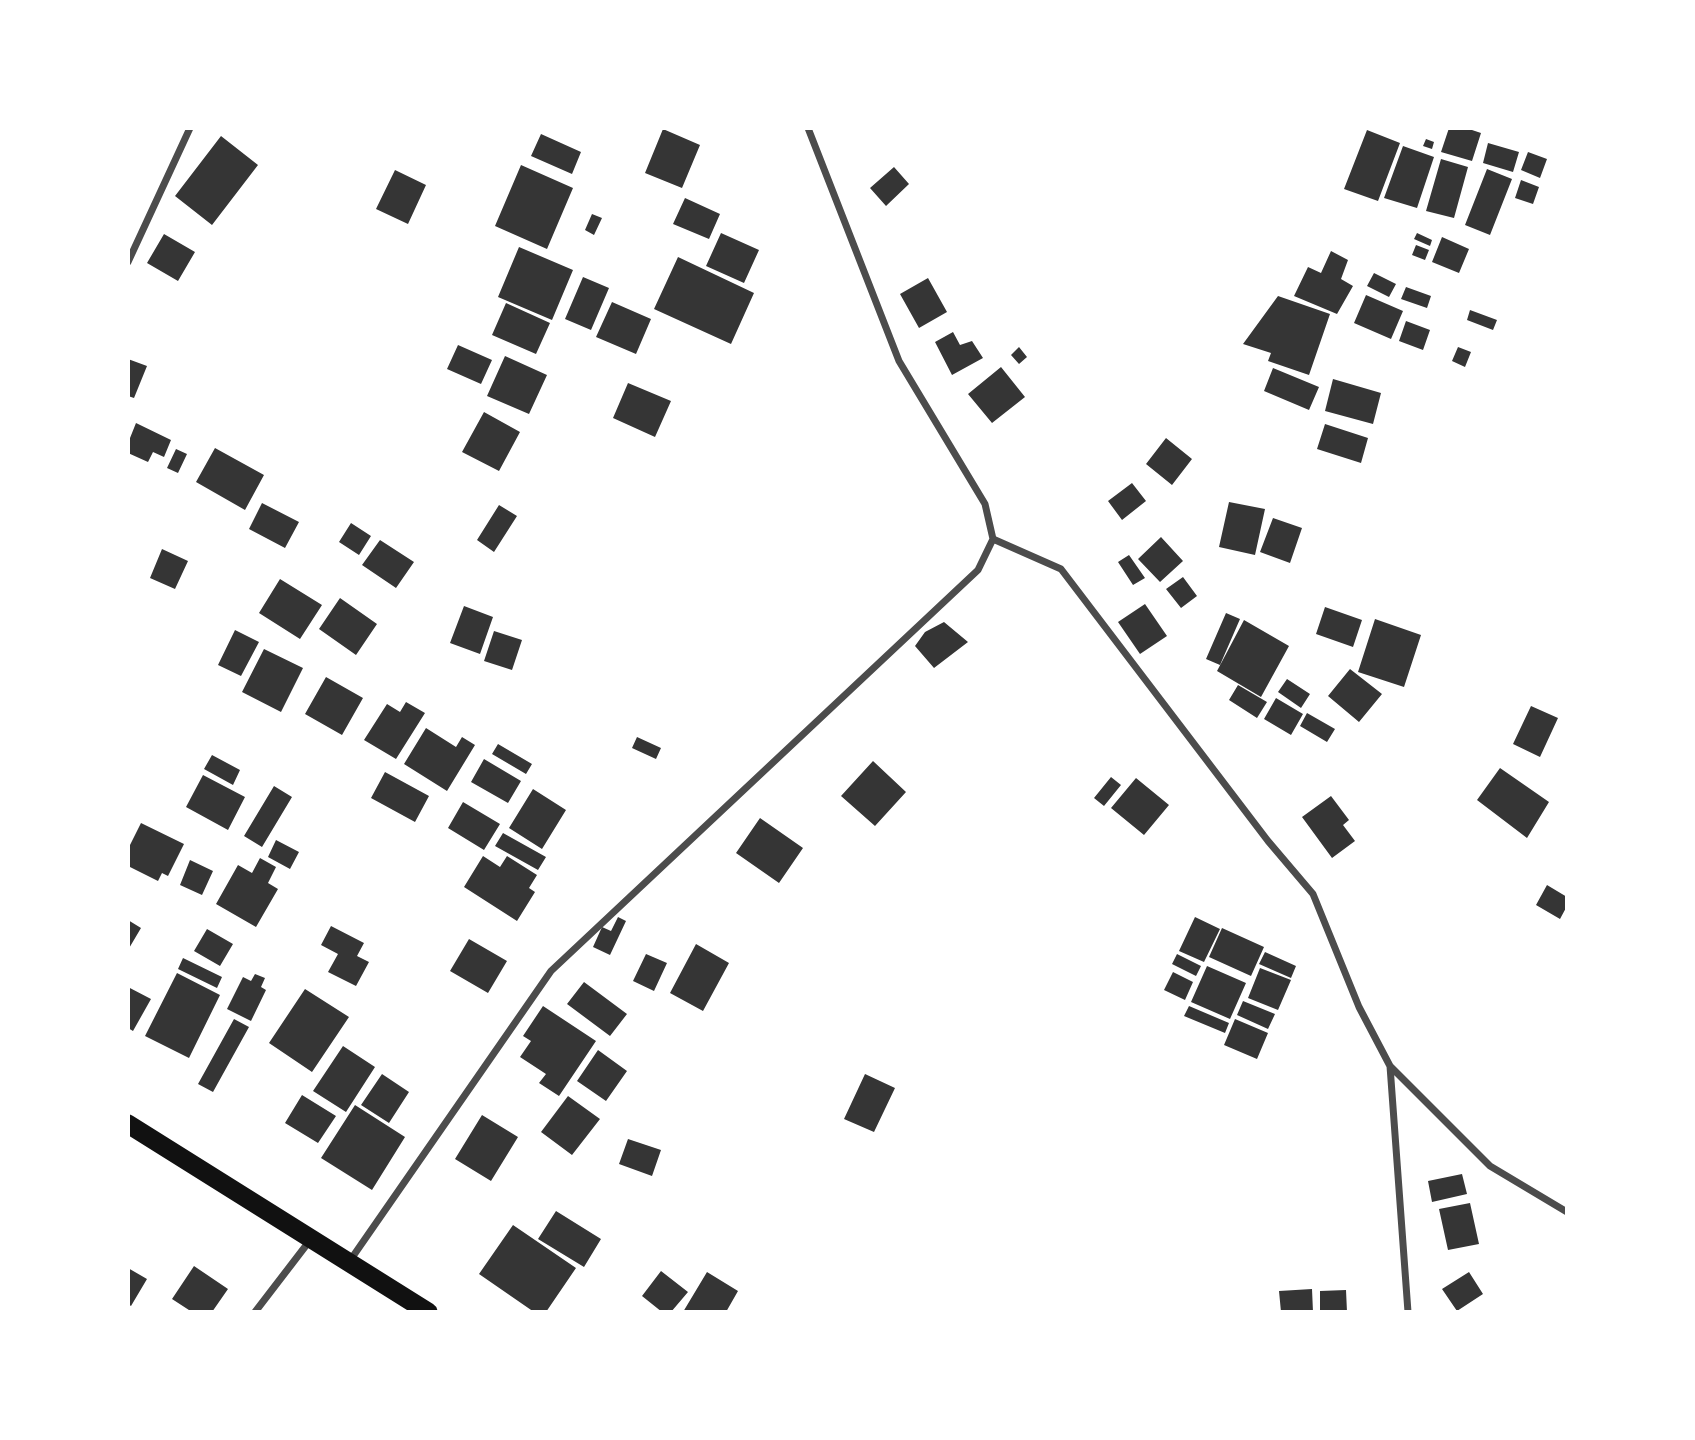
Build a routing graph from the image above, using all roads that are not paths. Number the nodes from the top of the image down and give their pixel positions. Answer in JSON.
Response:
{"nodes":[{"id":1,"x":190,"y":128,"type":"edge"},
{"id":2,"x":808,"y":128,"type":"edge"},
{"id":3,"x":128,"y":262,"type":"edge"},
{"id":4,"x":993,"y":539,"type":"junction"},
{"id":5,"x":1390,"y":1066,"type":"junction"},
{"id":6,"x":128,"y":1124,"type":"edge"},
{"id":7,"x":1567,"y":1212,"type":"edge"},
{"id":8,"x":311,"y":1239,"type":"junction"},
{"id":9,"x":349,"y":1263,"type":"junction"},
{"id":10,"x":255,"y":1312,"type":"edge"},
{"id":11,"x":428,"y":1312,"type":"edge"},
{"id":12,"x":1408,"y":1312,"type":"edge"}],
"edges":[{"from":1,"to":3,"type":"street"},
{"from":2,"to":4,"type":"street"},
{"from":4,"to":5,"type":"street"},
{"from":4,"to":9,"type":"street"},
{"from":5,"to":7,"type":"street"},
{"from":5,"to":12,"type":"street"},
{"from":6,"to":8,"type":"highway"},
{"from":8,"to":9,"type":"highway"},
{"from":8,"to":10,"type":"street"},
{"from":9,"to":11,"type":"highway"}]}
